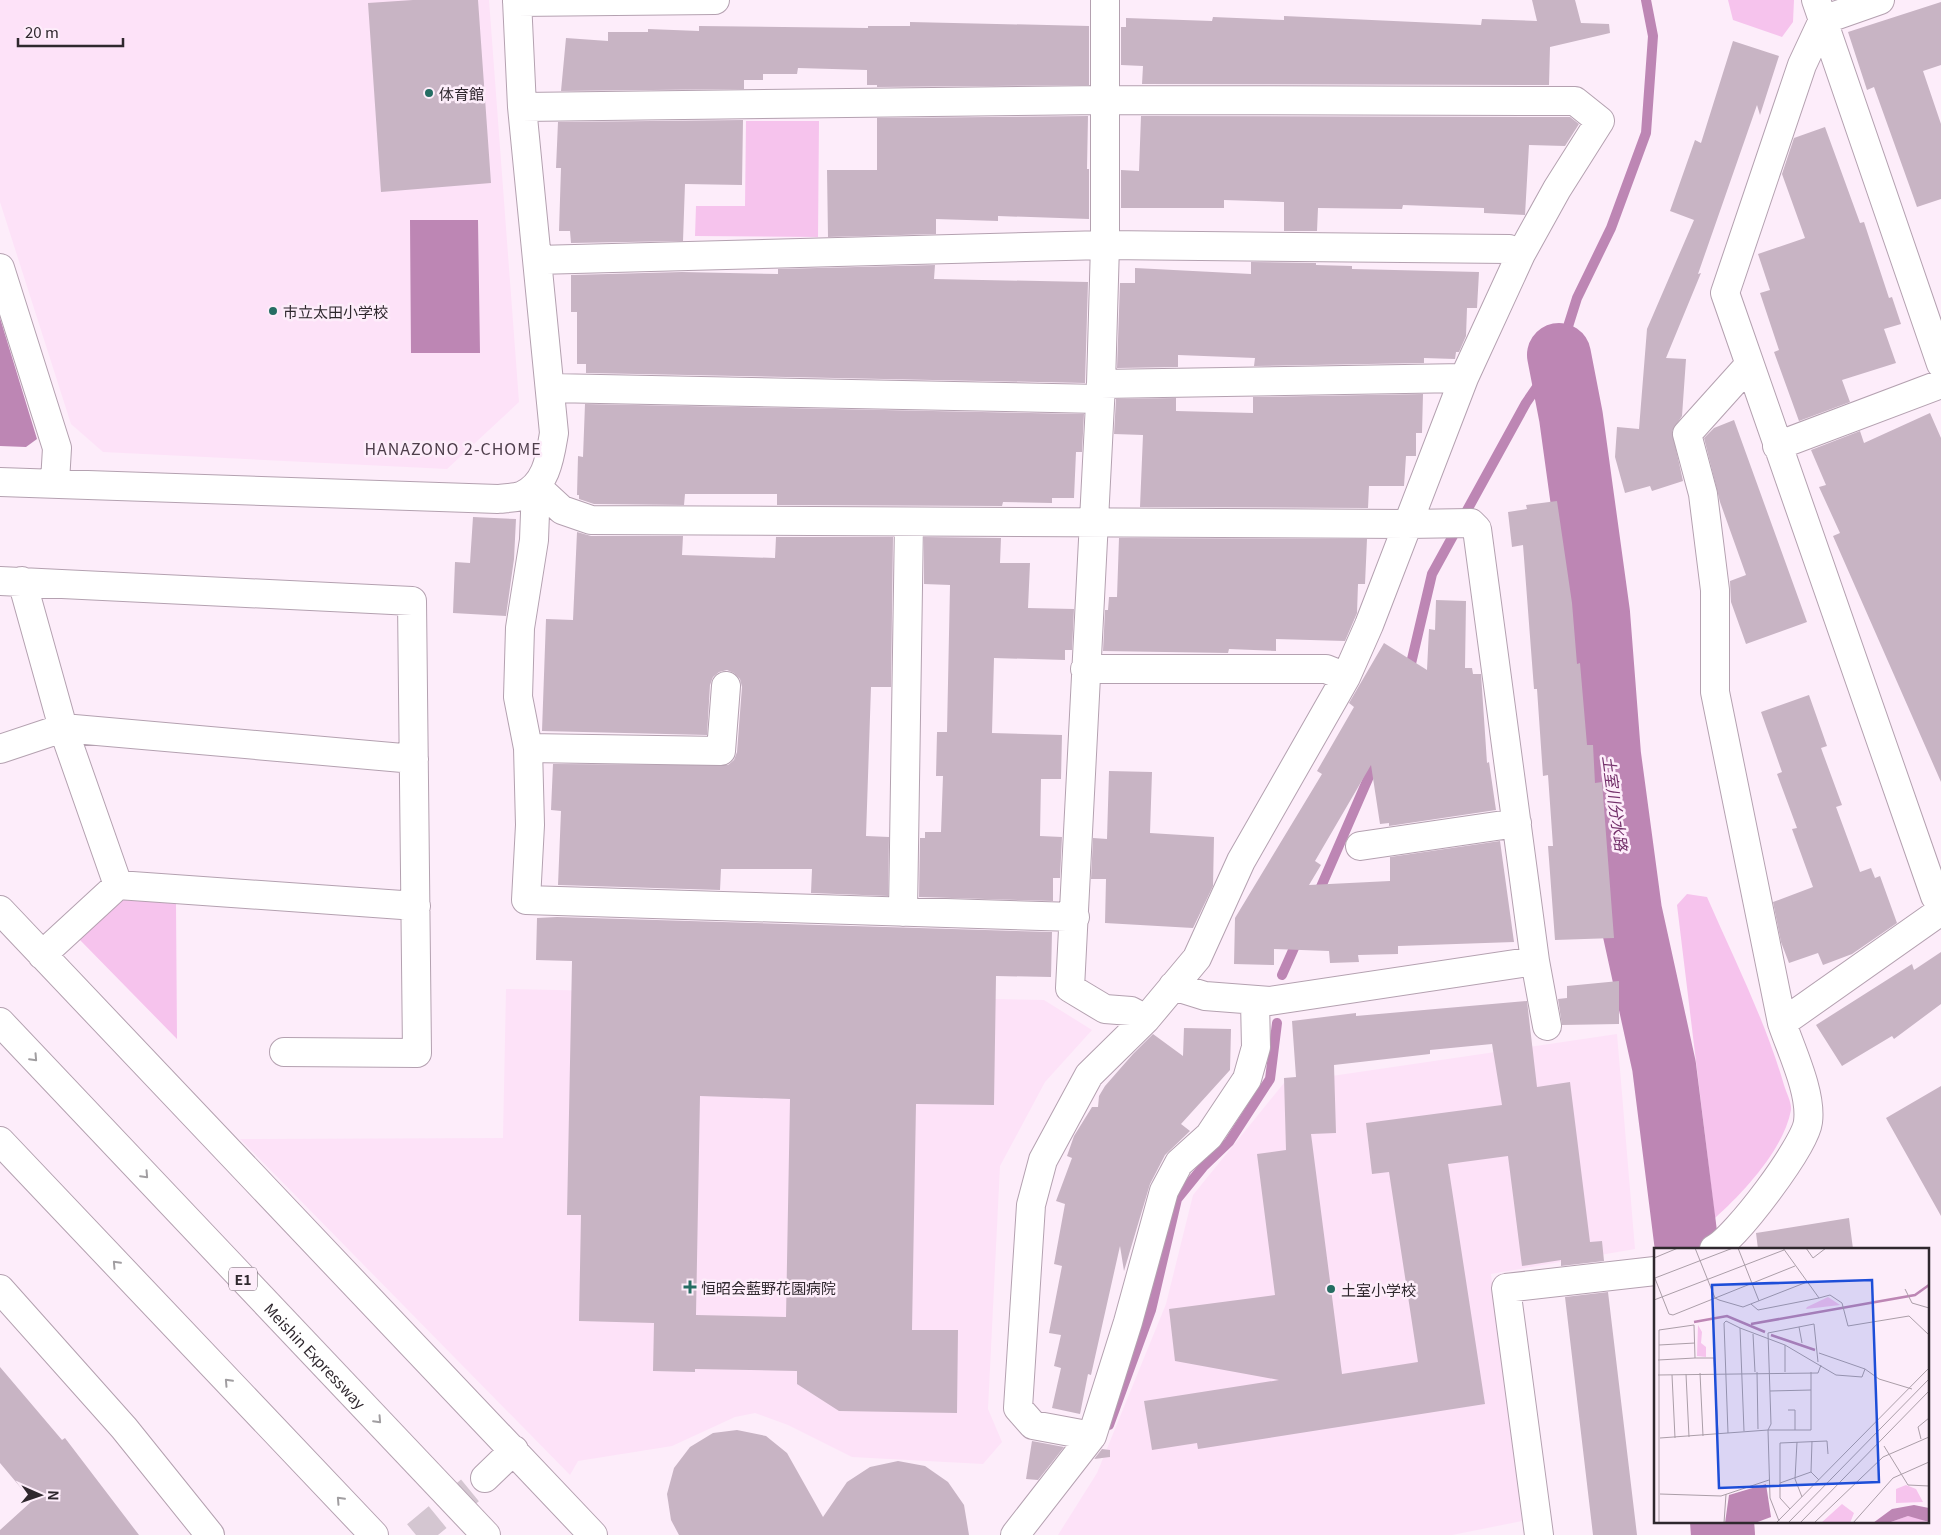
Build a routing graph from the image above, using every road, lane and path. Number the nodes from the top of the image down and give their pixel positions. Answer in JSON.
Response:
{"nodes":[{"id":1,"x":715,"y":0,"type":"edge"},
{"id":2,"x":1105,"y":0,"type":"edge"},
{"id":3,"x":1880,"y":0,"type":"edge"},
{"id":4,"x":517,"y":1,"type":"edge"},
{"id":5,"x":1820,"y":10,"type":"edge"},
{"id":6,"x":1103,"y":100,"type":"junction"},
{"id":7,"x":522,"y":107,"type":"junction"},
{"id":8,"x":1104,"y":245,"type":"junction"},
{"id":9,"x":1522,"y":254,"type":"junction"},
{"id":10,"x":537,"y":260,"type":"junction"},
{"id":11,"x":0,"y":268,"type":"edge"},
{"id":12,"x":1941,"y":364,"type":"edge"},
{"id":13,"x":1749,"y":365,"type":"junction"},
{"id":14,"x":1464,"y":378,"type":"junction"},
{"id":15,"x":1941,"y":384,"type":"edge"},
{"id":16,"x":550,"y":388,"type":"junction"},
{"id":17,"x":1101,"y":392,"type":"junction"},
{"id":18,"x":1777,"y":446,"type":"junction"},
{"id":19,"x":0,"y":482,"type":"edge"},
{"id":20,"x":55,"y":482,"type":"junction"},
{"id":21,"x":536,"y":486,"type":"junction"},
{"id":22,"x":909,"y":522,"type":"junction"},
{"id":23,"x":1093,"y":523,"type":"junction"},
{"id":24,"x":1407,"y":524,"type":"junction"},
{"id":25,"x":11,"y":581,"type":"edge"},
{"id":26,"x":1085,"y":669,"type":"junction"},
{"id":27,"x":1346,"y":677,"type":"junction"},
{"id":28,"x":726,"y":686,"type":"dead end"},
{"id":29,"x":63,"y":728,"type":"junction"},
{"id":30,"x":528,"y":748,"type":"junction"},
{"id":31,"x":0,"y":749,"type":"edge"},
{"id":32,"x":414,"y":760,"type":"junction"},
{"id":33,"x":1517,"y":823,"type":"junction"},
{"id":34,"x":1360,"y":846,"type":"dead end"},
{"id":35,"x":118,"y":885,"type":"junction"},
{"id":36,"x":416,"y":906,"type":"junction"},
{"id":37,"x":1941,"y":906,"type":"edge"},
{"id":38,"x":0,"y":910,"type":"edge"},
{"id":39,"x":1941,"y":910,"type":"edge"},
{"id":40,"x":903,"y":912,"type":"junction"},
{"id":41,"x":1075,"y":917,"type":"junction"},
{"id":42,"x":42,"y":955,"type":"junction"},
{"id":43,"x":1535,"y":961,"type":"junction"},
{"id":44,"x":1174,"y":986,"type":"junction"},
{"id":45,"x":1256,"y":1001,"type":"junction"},
{"id":46,"x":1146,"y":1019,"type":"junction"},
{"id":47,"x":0,"y":1022,"type":"edge"},
{"id":48,"x":1782,"y":1023,"type":"junction"},
{"id":49,"x":1547,"y":1026,"type":"dead end"},
{"id":50,"x":284,"y":1052,"type":"dead end"},
{"id":51,"x":0,"y":1141,"type":"edge"},
{"id":52,"x":1715,"y":1248,"type":"edge"},
{"id":53,"x":1654,"y":1271,"type":"edge"},
{"id":54,"x":0,"y":1289,"type":"edge"},
{"id":55,"x":1092,"y":1436,"type":"junction"},
{"id":56,"x":514,"y":1450,"type":"junction"},
{"id":57,"x":484,"y":1478,"type":"tunnel mouth"},
{"id":58,"x":210,"y":1535,"type":"edge"},
{"id":59,"x":374,"y":1535,"type":"edge"},
{"id":60,"x":486,"y":1535,"type":"edge"},
{"id":61,"x":593,"y":1535,"type":"edge"},
{"id":62,"x":1015,"y":1535,"type":"edge"},
{"id":63,"x":1539,"y":1535,"type":"edge"}],
"edges":[{"from":1,"to":4,"type":"main road"},
{"from":2,"to":6,"type":"main road"},
{"from":3,"to":5,"type":"main road"},
{"from":4,"to":7,"type":"main road"},
{"from":5,"to":12,"type":"main road"},
{"from":5,"to":13,"type":"main road"},
{"from":6,"to":7,"type":"main road"},
{"from":6,"to":8,"type":"main road"},
{"from":6,"to":9,"type":"main road"},
{"from":7,"to":10,"type":"main road"},
{"from":8,"to":9,"type":"main road"},
{"from":8,"to":10,"type":"main road"},
{"from":8,"to":17,"type":"main road"},
{"from":9,"to":14,"type":"main road"},
{"from":10,"to":16,"type":"main road"},
{"from":11,"to":20,"type":"main road"},
{"from":13,"to":18,"type":"main road"},
{"from":13,"to":48,"type":"main road"},
{"from":14,"to":17,"type":"main road"},
{"from":14,"to":24,"type":"main road"},
{"from":15,"to":18,"type":"main road"},
{"from":16,"to":17,"type":"main road"},
{"from":16,"to":21,"type":"main road"},
{"from":17,"to":23,"type":"main road"},
{"from":18,"to":37,"type":"main road"},
{"from":19,"to":20,"type":"main road"},
{"from":20,"to":21,"type":"main road"},
{"from":21,"to":22,"type":"main road"},
{"from":21,"to":30,"type":"main road"},
{"from":22,"to":23,"type":"main road"},
{"from":22,"to":40,"type":"main road"},
{"from":23,"to":24,"type":"main road"},
{"from":23,"to":26,"type":"main road"},
{"from":24,"to":27,"type":"main road"},
{"from":24,"to":33,"type":"main road"},
{"from":25,"to":29,"type":"main road"},
{"from":25,"to":32,"type":"main road"},
{"from":26,"to":27,"type":"main road"},
{"from":26,"to":41,"type":"main road"},
{"from":27,"to":44,"type":"main road"},
{"from":28,"to":30,"type":"main road"},
{"from":29,"to":31,"type":"main road"},
{"from":29,"to":32,"type":"main road"},
{"from":29,"to":35,"type":"main road"},
{"from":30,"to":40,"type":"main road"},
{"from":32,"to":36,"type":"main road"},
{"from":33,"to":34,"type":"main road"},
{"from":33,"to":43,"type":"main road"},
{"from":35,"to":36,"type":"main road"},
{"from":35,"to":42,"type":"main road"},
{"from":36,"to":50,"type":"main road"},
{"from":38,"to":42,"type":"main road"},
{"from":39,"to":48,"type":"main road"},
{"from":40,"to":41,"type":"main road"},
{"from":41,"to":46,"type":"main road"},
{"from":42,"to":56,"type":"main road"},
{"from":43,"to":45,"type":"main road"},
{"from":43,"to":49,"type":"main road"},
{"from":44,"to":45,"type":"main road"},
{"from":44,"to":46,"type":"main road"},
{"from":45,"to":55,"type":"main road"},
{"from":46,"to":55,"type":"main road"},
{"from":47,"to":60,"type":"main road","name":"Meishin Expressway","number":"E1","one_way":true},
{"from":48,"to":52,"type":"main road"},
{"from":59,"to":51,"type":"main road","one_way":true},
{"from":53,"to":63,"type":"main road"},
{"from":54,"to":58,"type":"main road"},
{"from":55,"to":62,"type":"main road"},
{"from":56,"to":57,"type":"main road"},
{"from":56,"to":61,"type":"main road"}]}
